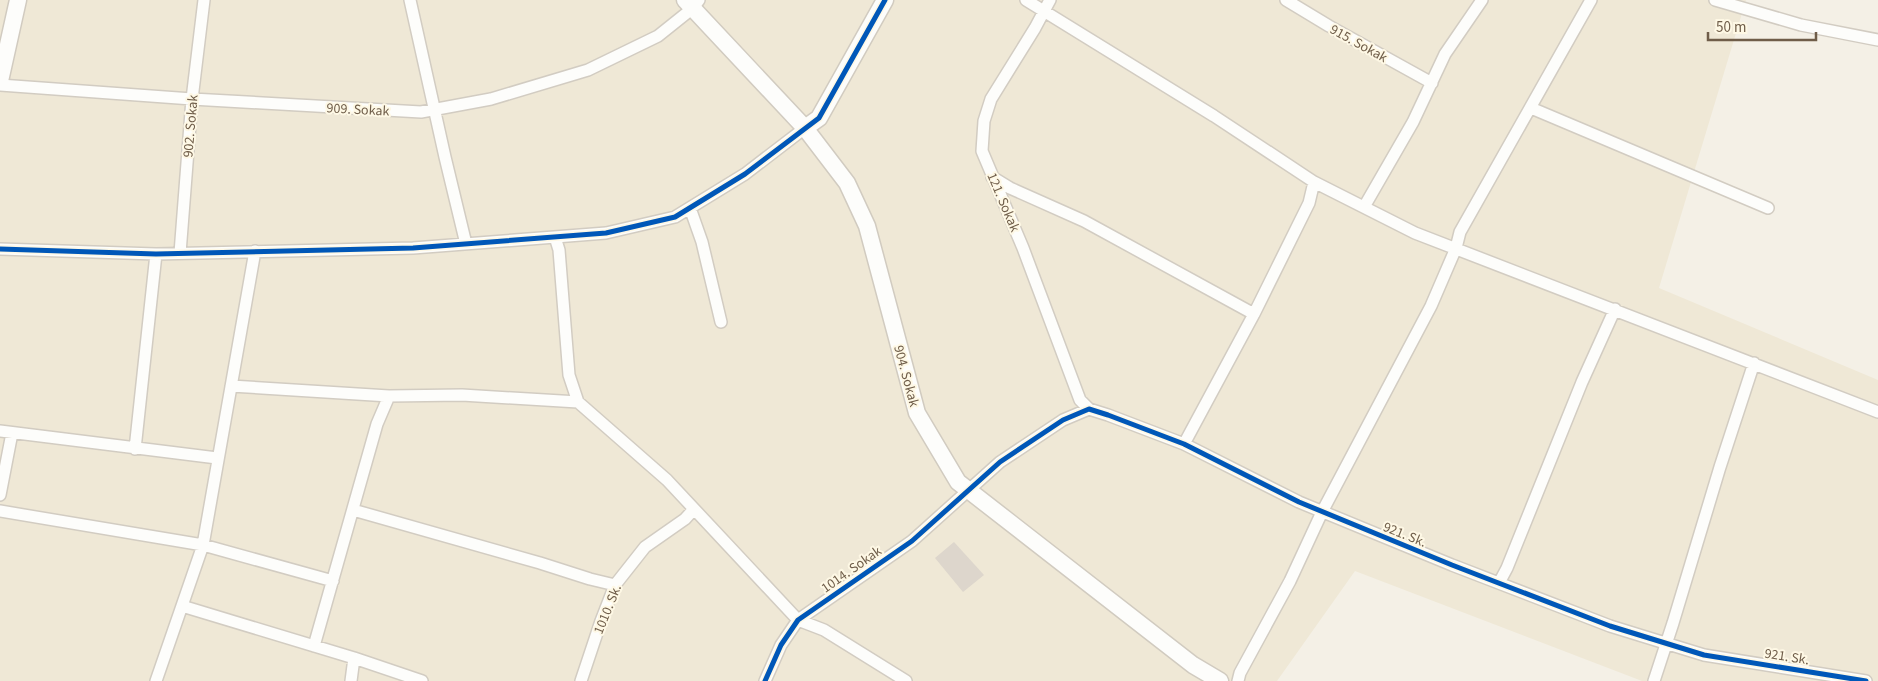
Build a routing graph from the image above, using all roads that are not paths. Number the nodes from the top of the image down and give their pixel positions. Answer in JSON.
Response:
{"nodes":[{"id":1,"x":18,"y":0,"type":"edge"},
{"id":2,"x":204,"y":0,"type":"edge"},
{"id":3,"x":410,"y":0,"type":"edge"},
{"id":4,"x":885,"y":0,"type":"edge"},
{"id":5,"x":1026,"y":0,"type":"edge"},
{"id":6,"x":1050,"y":0,"type":"edge"},
{"id":7,"x":1286,"y":0,"type":"edge"},
{"id":8,"x":1482,"y":0,"type":"edge"},
{"id":9,"x":1591,"y":0,"type":"edge"},
{"id":10,"x":1715,"y":0,"type":"edge"},
{"id":11,"x":692,"y":3,"type":"edge"},
{"id":12,"x":1044,"y":12,"type":"junction"},
{"id":13,"x":1878,"y":40,"type":"edge"},
{"id":14,"x":0,"y":83,"type":"edge"},
{"id":15,"x":1432,"y":83,"type":"junction"},
{"id":16,"x":192,"y":99,"type":"junction"},
{"id":17,"x":1532,"y":108,"type":"junction"},
{"id":18,"x":434,"y":110,"type":"junction"},
{"id":19,"x":805,"y":128,"type":"junction"},
{"id":20,"x":992,"y":177,"type":"junction"},
{"id":21,"x":1314,"y":182,"type":"junction"},
{"id":22,"x":1364,"y":207,"type":"junction"},
{"id":23,"x":690,"y":208,"type":"junction"},
{"id":24,"x":1768,"y":208,"type":"dead end"},
{"id":25,"x":555,"y":237,"type":"junction"},
{"id":26,"x":466,"y":244,"type":"junction"},
{"id":27,"x":1456,"y":248,"type":"junction"},
{"id":28,"x":0,"y":249,"type":"edge"},
{"id":29,"x":254,"y":252,"type":"junction"},
{"id":30,"x":180,"y":253,"type":"junction"},
{"id":31,"x":156,"y":254,"type":"junction"},
{"id":32,"x":1615,"y":309,"type":"junction"},
{"id":33,"x":1254,"y":314,"type":"junction"},
{"id":34,"x":721,"y":322,"type":"dead end"},
{"id":35,"x":1754,"y":363,"type":"junction"},
{"id":36,"x":231,"y":386,"type":"junction"},
{"id":37,"x":389,"y":396,"type":"junction"},
{"id":38,"x":578,"y":402,"type":"junction"},
{"id":39,"x":1088,"y":409,"type":"junction"},
{"id":40,"x":1878,"y":412,"type":"edge"},
{"id":41,"x":0,"y":431,"type":"edge"},
{"id":42,"x":12,"y":432,"type":"junction"},
{"id":43,"x":1184,"y":444,"type":"junction"},
{"id":44,"x":135,"y":448,"type":"junction"},
{"id":45,"x":218,"y":458,"type":"junction"},
{"id":46,"x":969,"y":491,"type":"junction"},
{"id":47,"x":0,"y":494,"type":"edge"},
{"id":48,"x":694,"y":509,"type":"junction"},
{"id":49,"x":353,"y":510,"type":"junction"},
{"id":50,"x":0,"y":511,"type":"edge"},
{"id":51,"x":1322,"y":512,"type":"junction"},
{"id":52,"x":203,"y":545,"type":"junction"},
{"id":53,"x":333,"y":581,"type":"junction"},
{"id":54,"x":1499,"y":583,"type":"junction"},
{"id":55,"x":615,"y":584,"type":"junction"},
{"id":56,"x":182,"y":606,"type":"junction"},
{"id":57,"x":798,"y":620,"type":"junction"},
{"id":58,"x":1666,"y":643,"type":"junction"},
{"id":59,"x":314,"y":646,"type":"junction"},
{"id":60,"x":354,"y":658,"type":"junction"},
{"id":61,"x":156,"y":681,"type":"edge"},
{"id":62,"x":351,"y":681,"type":"edge"},
{"id":63,"x":422,"y":681,"type":"edge"},
{"id":64,"x":581,"y":681,"type":"edge"},
{"id":65,"x":765,"y":681,"type":"edge"},
{"id":66,"x":906,"y":681,"type":"edge"},
{"id":67,"x":1220,"y":681,"type":"edge"},
{"id":68,"x":1238,"y":681,"type":"edge"},
{"id":69,"x":1654,"y":681,"type":"edge"},
{"id":70,"x":1866,"y":681,"type":"edge"}],
"edges":[{"from":1,"to":14,"type":"street"},
{"from":2,"to":16,"type":"street","name":"902. Sokak"},
{"from":3,"to":18,"type":"street"},
{"from":4,"to":19,"type":"street"},
{"from":5,"to":12,"type":"street"},
{"from":6,"to":12,"type":"street","name":"121. Sokak"},
{"from":7,"to":15,"type":"street","name":"915. Sokak"},
{"from":8,"to":15,"type":"street"},
{"from":9,"to":17,"type":"street"},
{"from":10,"to":13,"type":"street"},
{"from":11,"to":18,"type":"street","name":"909. Sokak"},
{"from":11,"to":19,"type":"street","name":"904. Sokak"},
{"from":12,"to":20,"type":"street","name":"121. Sokak"},
{"from":12,"to":21,"type":"street"},
{"from":14,"to":16,"type":"street","name":"909. Sokak"},
{"from":15,"to":22,"type":"street"},
{"from":16,"to":18,"type":"street","name":"909. Sokak"},
{"from":16,"to":30,"type":"street","name":"902. Sokak"},
{"from":17,"to":24,"type":"street"},
{"from":17,"to":27,"type":"street"},
{"from":18,"to":26,"type":"street"},
{"from":19,"to":23,"type":"street"},
{"from":19,"to":46,"type":"street","name":"904. Sokak"},
{"from":20,"to":33,"type":"street"},
{"from":20,"to":39,"type":"street","name":"121. Sokak"},
{"from":21,"to":22,"type":"street"},
{"from":21,"to":33,"type":"street"},
{"from":22,"to":27,"type":"street"},
{"from":23,"to":25,"type":"street"},
{"from":23,"to":34,"type":"street"},
{"from":25,"to":26,"type":"street"},
{"from":25,"to":38,"type":"street"},
{"from":26,"to":29,"type":"street"},
{"from":27,"to":32,"type":"street"},
{"from":27,"to":51,"type":"street"},
{"from":28,"to":31,"type":"street"},
{"from":29,"to":30,"type":"street"},
{"from":29,"to":36,"type":"street"},
{"from":30,"to":31,"type":"street"},
{"from":31,"to":44,"type":"street"},
{"from":32,"to":35,"type":"street"},
{"from":32,"to":54,"type":"street"},
{"from":33,"to":43,"type":"street"},
{"from":35,"to":40,"type":"street"},
{"from":35,"to":58,"type":"street"},
{"from":36,"to":37,"type":"street"},
{"from":36,"to":45,"type":"street"},
{"from":37,"to":38,"type":"street"},
{"from":37,"to":49,"type":"street"},
{"from":38,"to":48,"type":"street"},
{"from":39,"to":43,"type":"street","name":"921. Sk."},
{"from":39,"to":46,"type":"street"},
{"from":41,"to":42,"type":"street"},
{"from":42,"to":44,"type":"street"},
{"from":42,"to":47,"type":"street"},
{"from":43,"to":51,"type":"street","name":"921. Sk."},
{"from":44,"to":45,"type":"street"},
{"from":45,"to":52,"type":"street"},
{"from":46,"to":57,"type":"street","name":"1014. Sokak"},
{"from":46,"to":67,"type":"street","name":"904. Sokak"},
{"from":48,"to":55,"type":"street","name":"1010. Sk."},
{"from":48,"to":57,"type":"street"},
{"from":49,"to":53,"type":"street"},
{"from":49,"to":55,"type":"street"},
{"from":50,"to":52,"type":"street"},
{"from":51,"to":54,"type":"street","name":"921. Sk."},
{"from":51,"to":68,"type":"street"},
{"from":52,"to":53,"type":"street"},
{"from":52,"to":56,"type":"street"},
{"from":53,"to":59,"type":"street"},
{"from":54,"to":58,"type":"street","name":"921. Sk."},
{"from":55,"to":64,"type":"street","name":"1010. Sk."},
{"from":56,"to":59,"type":"street"},
{"from":56,"to":61,"type":"street"},
{"from":57,"to":65,"type":"street","name":"1014. Sokak"},
{"from":57,"to":66,"type":"street"},
{"from":58,"to":69,"type":"street"},
{"from":58,"to":70,"type":"street","name":"921. Sk."},
{"from":59,"to":60,"type":"street"},
{"from":60,"to":62,"type":"street"},
{"from":60,"to":63,"type":"street"}]}
